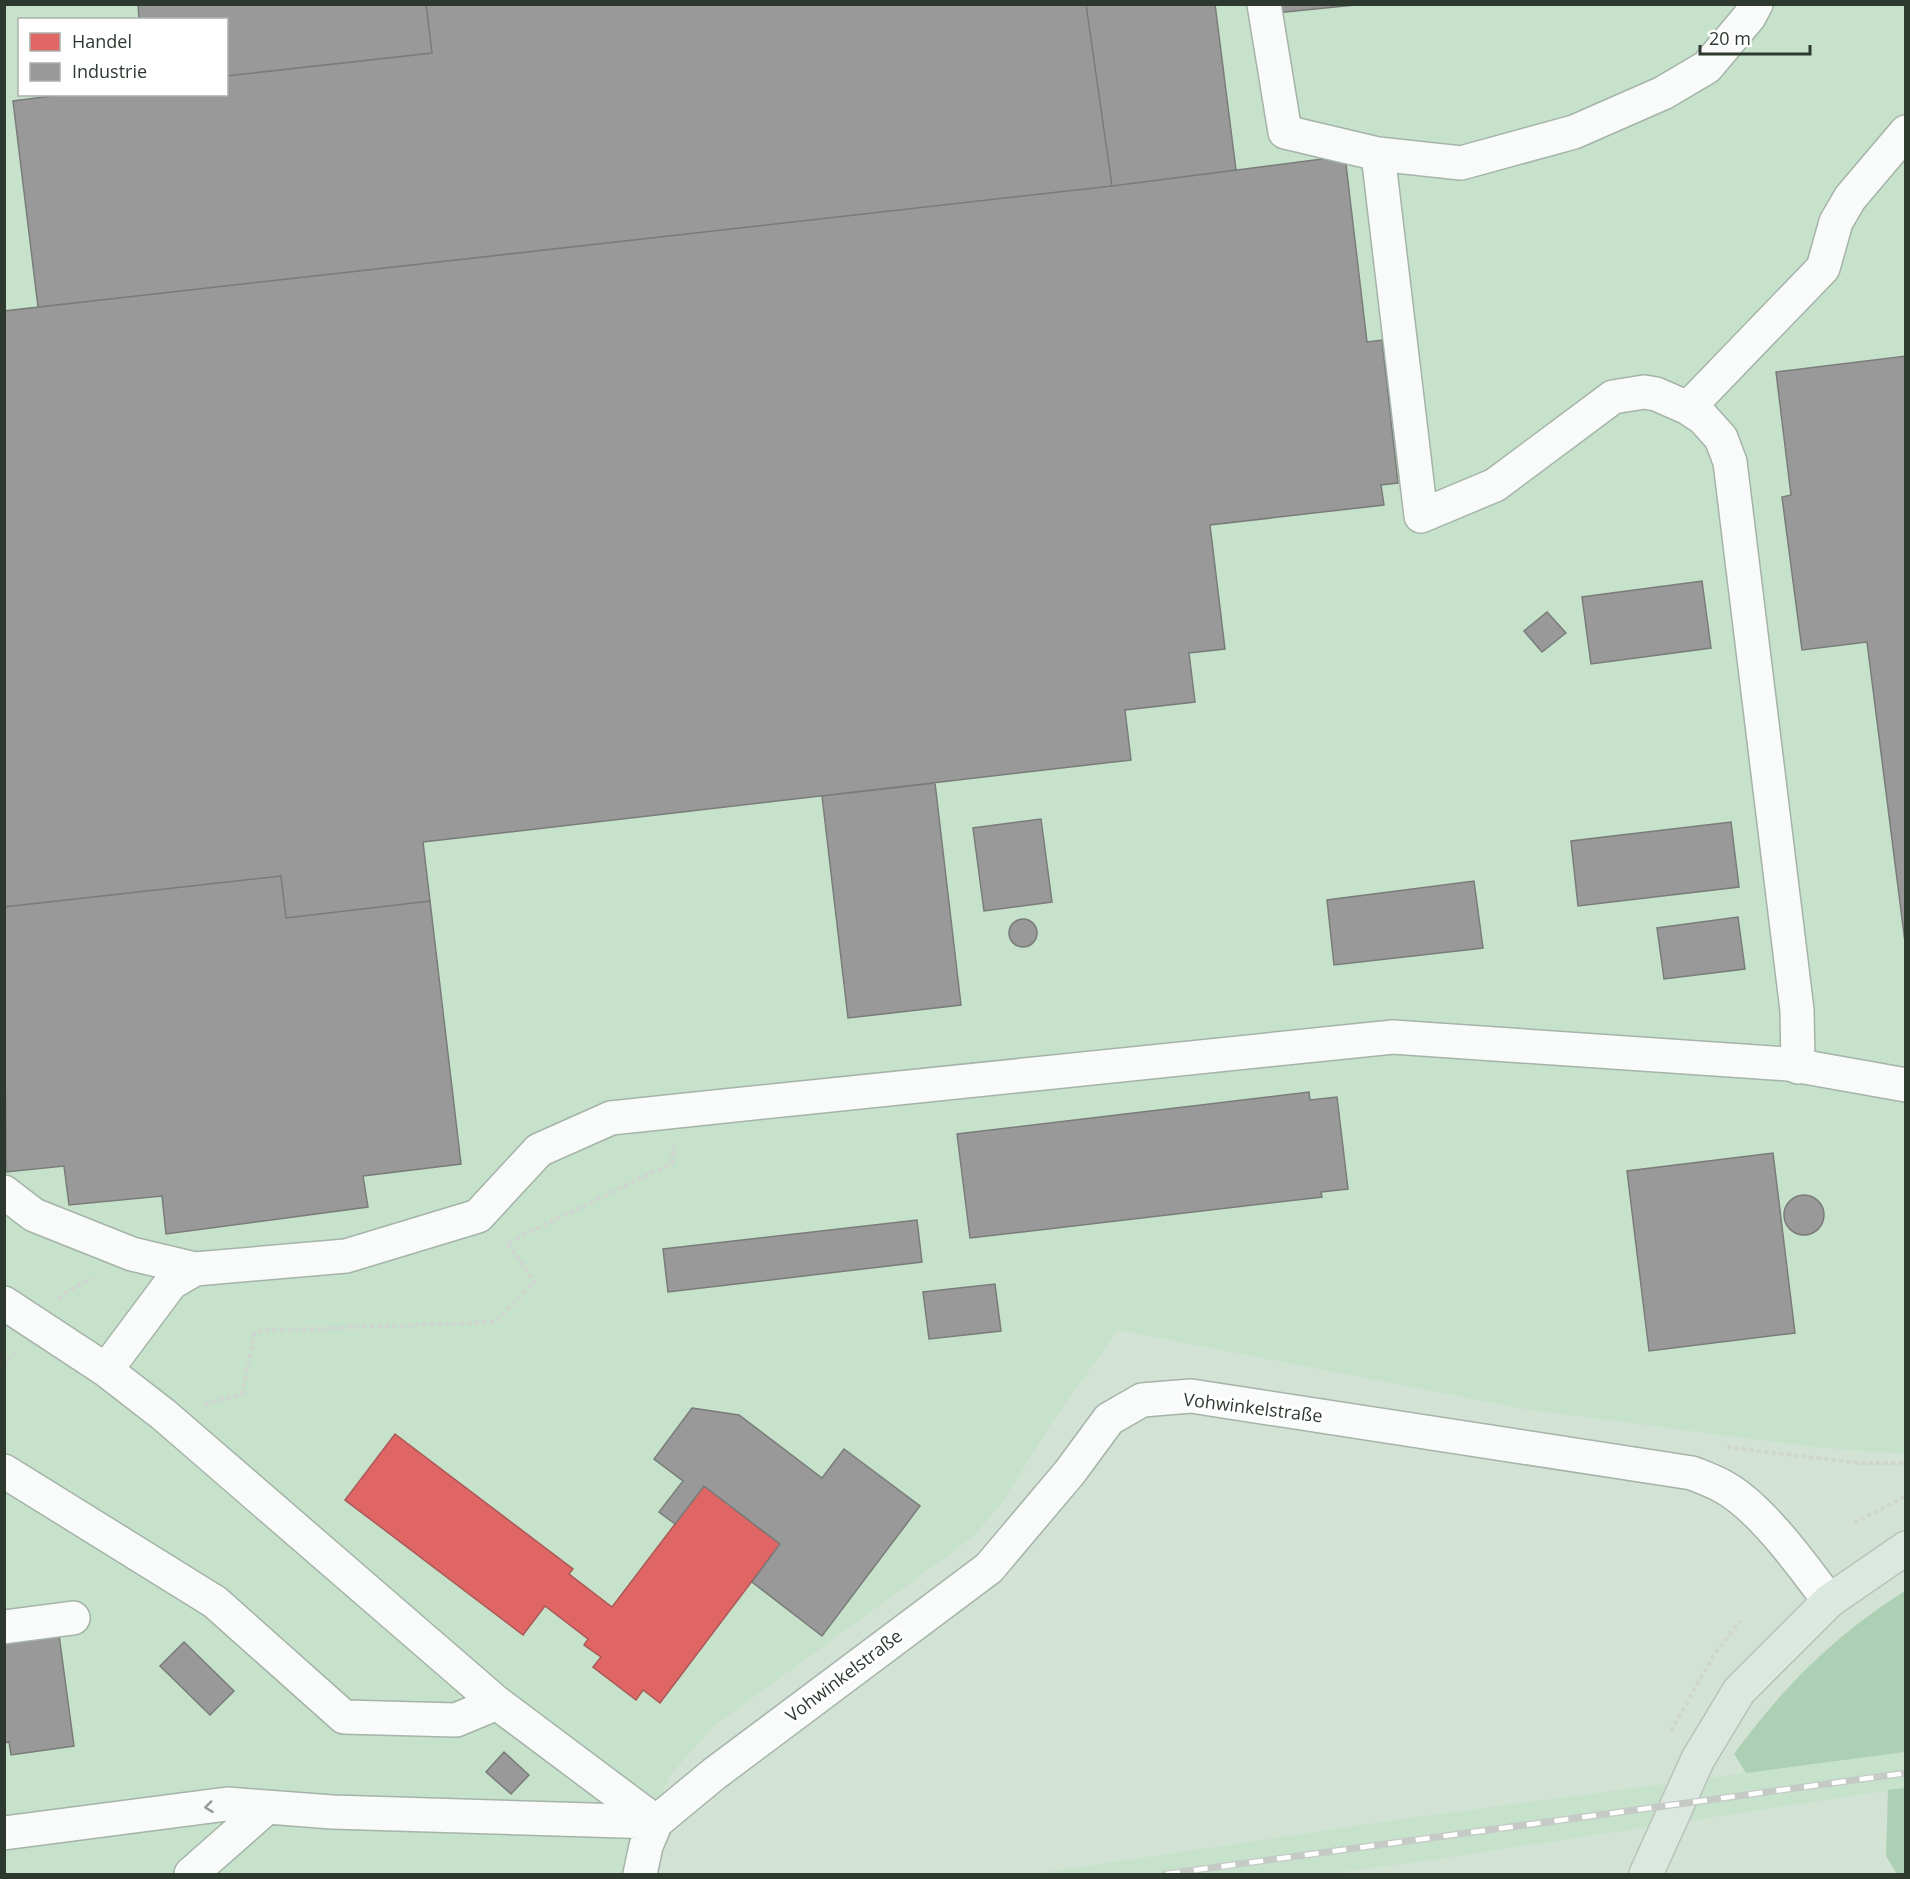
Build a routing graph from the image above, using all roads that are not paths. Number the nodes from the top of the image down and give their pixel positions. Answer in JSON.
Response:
{"nodes":[{"id":1,"x":1264,"y":4,"type":"edge"},
{"id":2,"x":1756,"y":4,"type":"edge"},
{"id":3,"x":1905,"y":132,"type":"edge"},
{"id":4,"x":1378,"y":154,"type":"junction"},
{"id":5,"x":1688,"y":408,"type":"junction"},
{"id":6,"x":1798,"y":1067,"type":"junction"},
{"id":7,"x":1905,"y":1085,"type":"edge"},
{"id":8,"x":4,"y":1192,"type":"edge"},
{"id":9,"x":195,"y":1269,"type":"junction"},
{"id":10,"x":4,"y":1303,"type":"edge"},
{"id":11,"x":106,"y":1370,"type":"junction"},
{"id":12,"x":4,"y":1471,"type":"edge"},
{"id":13,"x":1905,"y":1548,"type":"edge"},
{"id":14,"x":1829,"y":1601,"type":"junction"},
{"id":15,"x":73,"y":1618,"type":"dead end"},
{"id":16,"x":4,"y":1627,"type":"edge"},
{"id":17,"x":497,"y":1703,"type":"junction"},
{"id":18,"x":267,"y":1808,"type":"junction"},
{"id":19,"x":656,"y":1822,"type":"junction"},
{"id":20,"x":4,"y":1833,"type":"edge"},
{"id":21,"x":191,"y":1875,"type":"edge"},
{"id":22,"x":640,"y":1875,"type":"edge"},
{"id":23,"x":1646,"y":1875,"type":"edge"}],
"edges":[{"from":1,"to":4,"type":"street"},
{"from":2,"to":4,"type":"street"},
{"from":3,"to":5,"type":"street"},
{"from":4,"to":5,"type":"street"},
{"from":5,"to":6,"type":"street"},
{"from":6,"to":7,"type":"street"},
{"from":6,"to":9,"type":"street"},
{"from":8,"to":9,"type":"street"},
{"from":9,"to":11,"type":"street"},
{"from":10,"to":11,"type":"street"},
{"from":11,"to":17,"type":"street"},
{"from":12,"to":17,"type":"street"},
{"from":13,"to":14,"type":"main road"},
{"from":14,"to":19,"type":"street","name":"Vohwinkelstraße"},
{"from":14,"to":23,"type":"main road"},
{"from":15,"to":16,"type":"street"},
{"from":17,"to":19,"type":"street"},
{"from":18,"to":19,"type":"street"},
{"from":18,"to":20,"type":"street","one_way":true},
{"from":18,"to":21,"type":"street"},
{"from":19,"to":22,"type":"street","name":"Vohwinkelstraße"}]}
